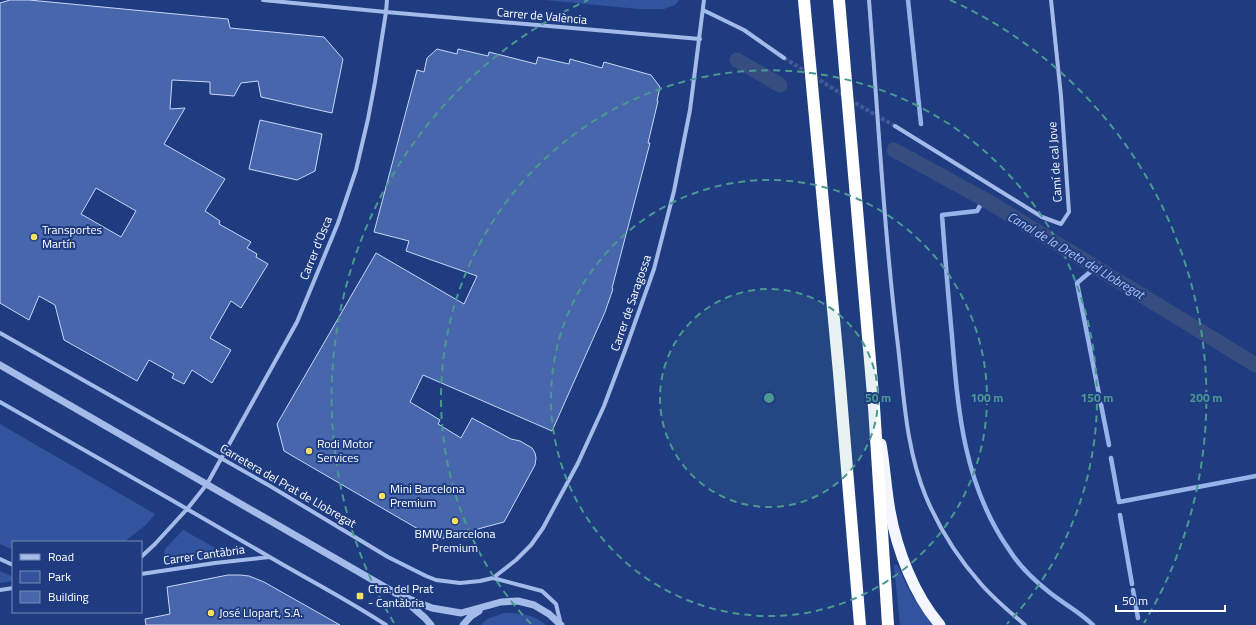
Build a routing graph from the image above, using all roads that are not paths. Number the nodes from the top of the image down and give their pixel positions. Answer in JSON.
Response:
{"nodes":[{"id":1,"x":263,"y":0,"type":"edge"},
{"id":2,"x":387,"y":0,"type":"edge"},
{"id":3,"x":704,"y":0,"type":"edge"},
{"id":4,"x":804,"y":0,"type":"edge"},
{"id":5,"x":838,"y":0,"type":"edge"},
{"id":6,"x":869,"y":0,"type":"edge"},
{"id":7,"x":1051,"y":0,"type":"edge"},
{"id":8,"x":703,"y":10,"type":"junction"},
{"id":9,"x":386,"y":12,"type":"junction"},
{"id":10,"x":700,"y":39,"type":"junction"},
{"id":11,"x":784,"y":58,"type":"tunnel mouth"},
{"id":12,"x":895,"y":126,"type":"tunnel mouth"},
{"id":13,"x":0,"y":333,"type":"edge"},
{"id":14,"x":0,"y":365,"type":"edge"},
{"id":15,"x":0,"y":402,"type":"edge"},
{"id":16,"x":874,"y":406,"type":"junction"},
{"id":17,"x":221,"y":458,"type":"junction"},
{"id":18,"x":207,"y":484,"type":"junction"},
{"id":19,"x":188,"y":508,"type":"junction"},
{"id":20,"x":142,"y":556,"type":"edge"},
{"id":21,"x":269,"y":557,"type":"junction"},
{"id":22,"x":0,"y":559,"type":"edge"},
{"id":23,"x":12,"y":565,"type":"edge"},
{"id":24,"x":142,"y":574,"type":"edge"},
{"id":25,"x":493,"y":578,"type":"junction"},
{"id":26,"x":12,"y":588,"type":"edge"},
{"id":27,"x":0,"y":590,"type":"edge"},
{"id":28,"x":397,"y":594,"type":"junction"},
{"id":29,"x":485,"y":607,"type":"junction"},
{"id":30,"x":386,"y":625,"type":"edge"},
{"id":31,"x":430,"y":625,"type":"edge"},
{"id":32,"x":463,"y":625,"type":"edge"},
{"id":33,"x":561,"y":625,"type":"edge"},
{"id":34,"x":859,"y":625,"type":"edge"},
{"id":35,"x":888,"y":625,"type":"edge"},
{"id":36,"x":940,"y":625,"type":"edge"},
{"id":37,"x":1025,"y":625,"type":"edge"}],
"edges":[{"from":1,"to":9,"type":"street","name":"Carrer de València"},
{"from":2,"to":9,"type":"street","name":"Carrer d'Osca"},
{"from":3,"to":8,"type":"street","name":"Carrer de Saragossa"},
{"from":4,"to":34,"type":"highway"},
{"from":5,"to":16,"type":"highway"},
{"from":6,"to":37,"type":"street"},
{"from":7,"to":12,"type":"street","name":"Camí de cal Jove"},
{"from":8,"to":10,"type":"street","name":"Carrer de Saragossa"},
{"from":8,"to":11,"type":"street"},
{"from":9,"to":10,"type":"street","name":"Carrer de València"},
{"from":9,"to":17,"type":"street","name":"Carrer d'Osca"},
{"from":10,"to":25,"type":"street","name":"Carrer de Saragossa"},
{"from":13,"to":17,"type":"street","name":"Carretera del Prat de Llobregat"},
{"from":14,"to":18,"type":"street"},
{"from":15,"to":19,"type":"street"},
{"from":16,"to":35,"type":"highway"},
{"from":16,"to":36,"type":"highway"},
{"from":17,"to":18,"type":"street","name":"Carrer d'Osca"},
{"from":17,"to":25,"type":"street","name":"Carretera del Prat de Llobregat"},
{"from":18,"to":19,"type":"street","name":"Carrer d'Osca"},
{"from":18,"to":28,"type":"street"},
{"from":19,"to":20,"type":"street","name":"Carrer d'Osca"},
{"from":19,"to":21,"type":"street"},
{"from":21,"to":24,"type":"street","name":"Carrer Cantàbria"},
{"from":21,"to":30,"type":"street"},
{"from":22,"to":23,"type":"street"},
{"from":25,"to":33,"type":"street","name":"Carretera del Prat de Llobregat"},
{"from":26,"to":27,"type":"street"},
{"from":28,"to":29,"type":"street"},
{"from":28,"to":31,"type":"street"},
{"from":29,"to":32,"type":"street"},
{"from":29,"to":33,"type":"street"}]}
